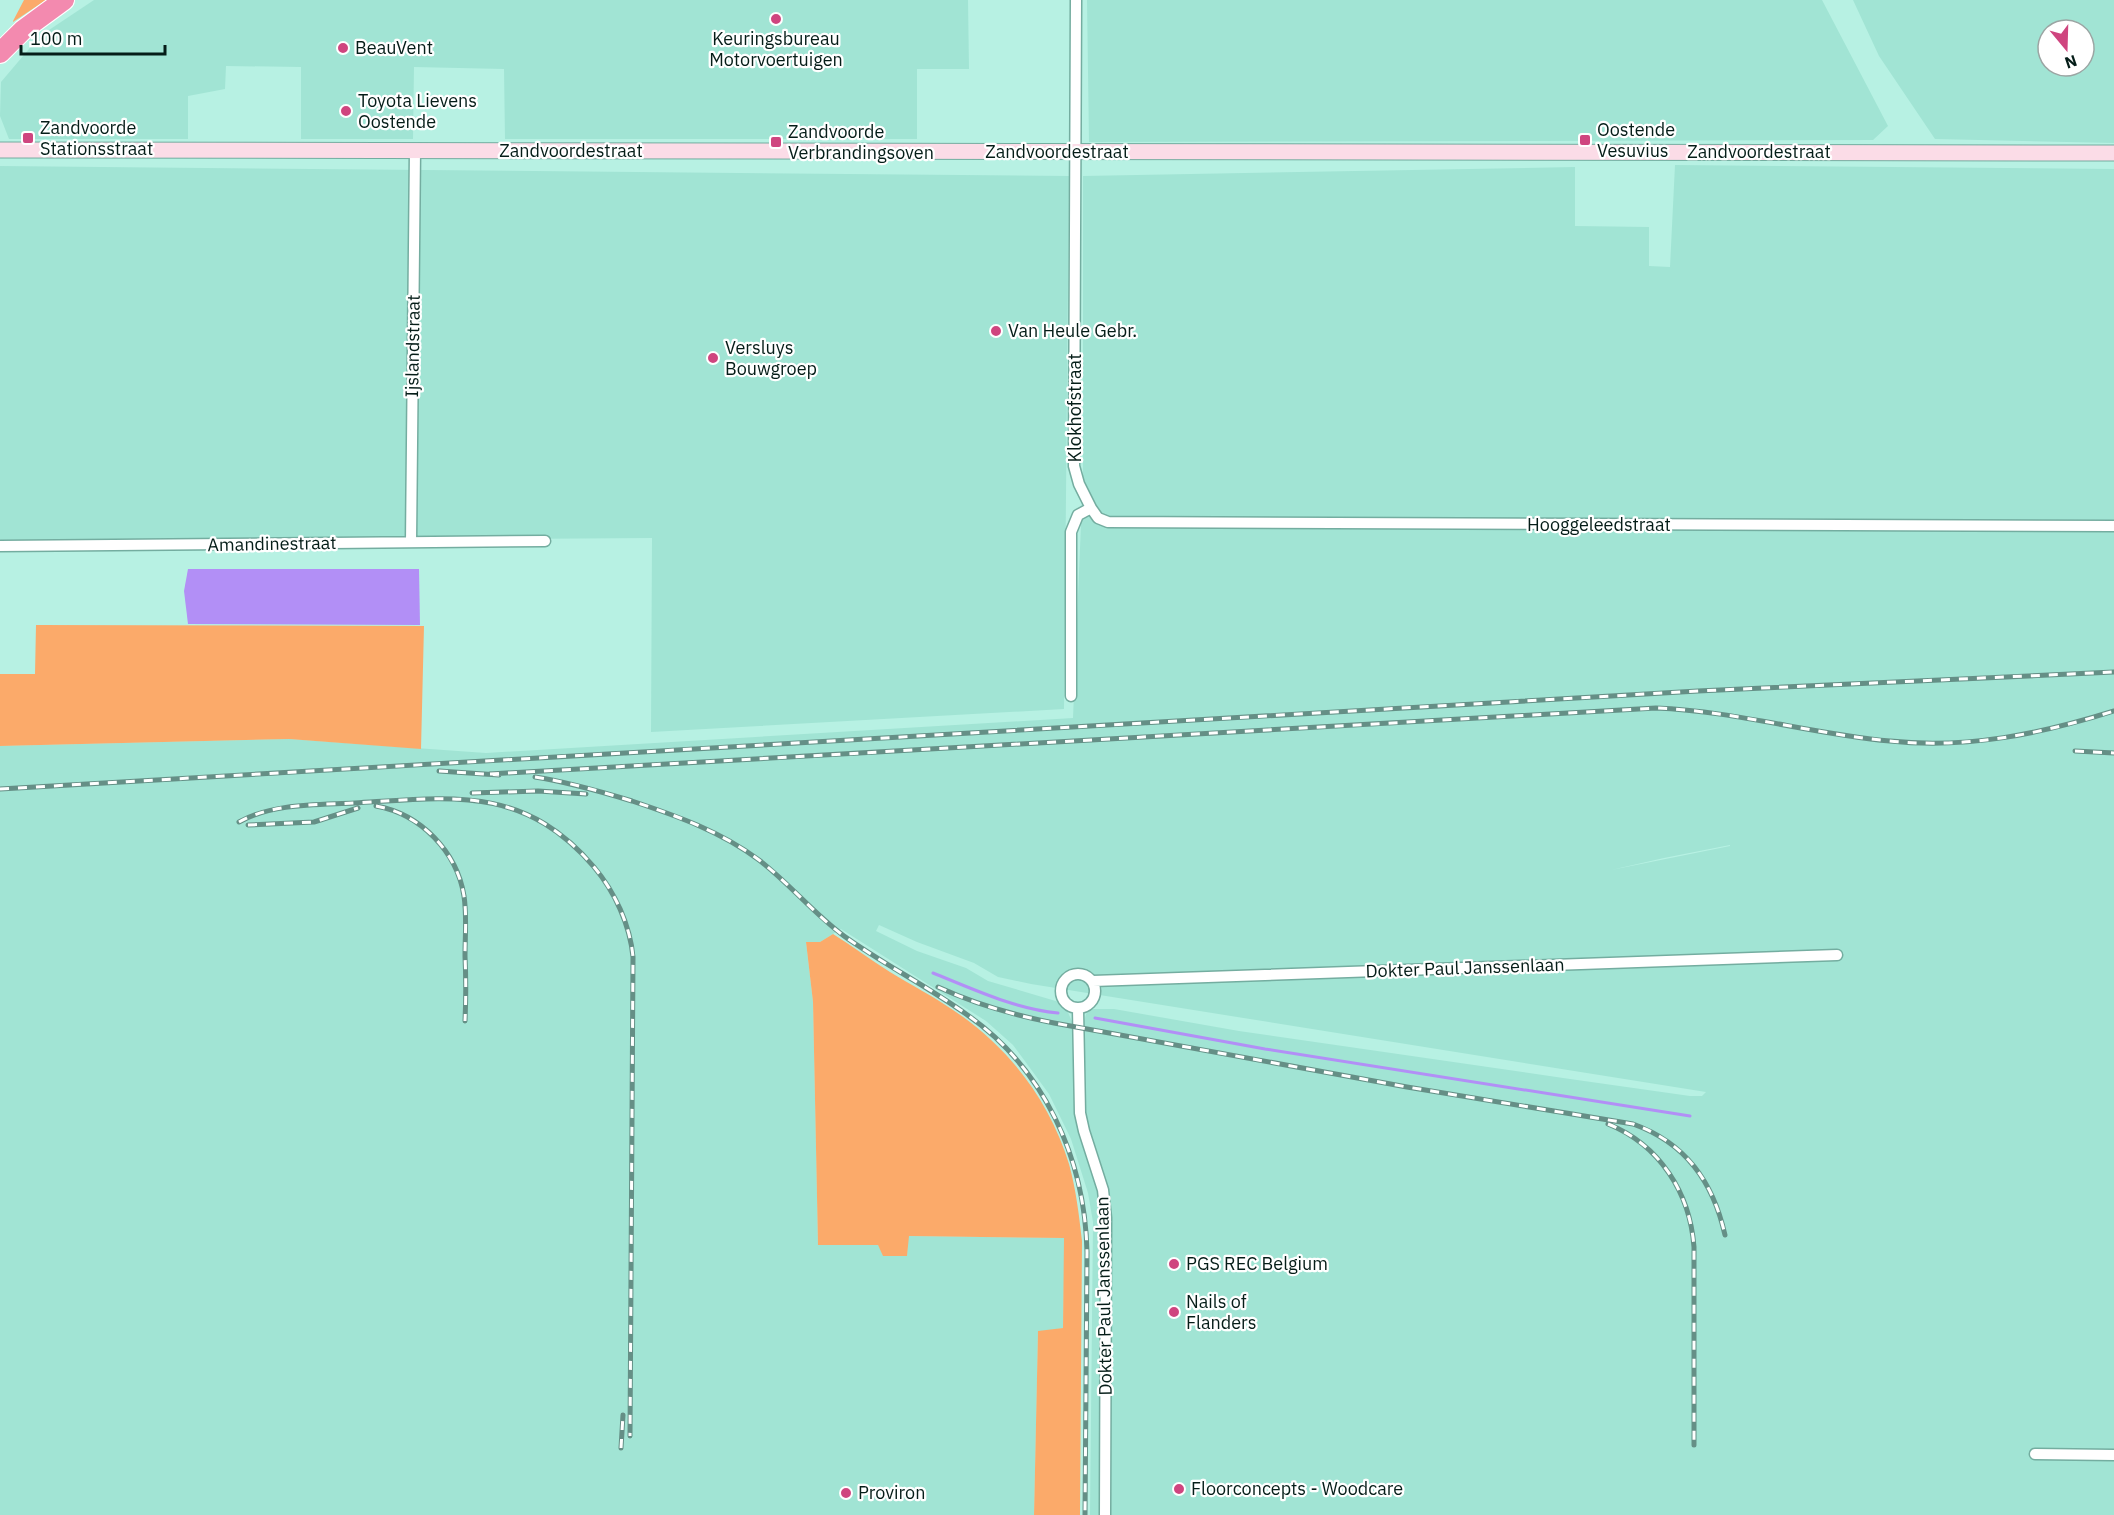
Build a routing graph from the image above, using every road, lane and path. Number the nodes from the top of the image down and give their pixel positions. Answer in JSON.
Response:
{"nodes":[{"id":1,"x":64,"y":0,"type":"edge"},
{"id":2,"x":1076,"y":0,"type":"edge"},
{"id":3,"x":0,"y":53,"type":"edge"},
{"id":4,"x":0,"y":150,"type":"edge"},
{"id":5,"x":415,"y":150,"type":"junction"},
{"id":6,"x":1075,"y":152,"type":"junction"},
{"id":7,"x":2114,"y":153,"type":"edge"},
{"id":8,"x":1091,"y":508,"type":"junction"},
{"id":9,"x":2114,"y":526,"type":"edge"},
{"id":10,"x":545,"y":541,"type":"dead end"},
{"id":11,"x":411,"y":542,"type":"junction"},
{"id":12,"x":0,"y":546,"type":"edge"},
{"id":13,"x":1071,"y":696,"type":"dead end"},
{"id":14,"x":1837,"y":955,"type":"dead end"},
{"id":15,"x":1093,"y":981,"type":"junction"},
{"id":16,"x":1078,"y":1009,"type":"junction"},
{"id":17,"x":2035,"y":1454,"type":"dead end"},
{"id":18,"x":2114,"y":1455,"type":"edge"},
{"id":19,"x":1105,"y":1515,"type":"edge"}],
"edges":[{"from":1,"to":3,"type":"highway"},
{"from":2,"to":6,"type":"street","name":"Klokhofstraat"},
{"from":4,"to":5,"type":"main road","name":"Zandvoordestraat"},
{"from":5,"to":6,"type":"main road","name":"Zandvoordestraat"},
{"from":5,"to":11,"type":"street","name":"Ijslandstraat"},
{"from":6,"to":7,"type":"main road","name":"Zandvoordestraat"},
{"from":6,"to":8,"type":"street","name":"Klokhofstraat"},
{"from":8,"to":9,"type":"street","name":"Hooggeleedstraat"},
{"from":8,"to":13,"type":"street"},
{"from":10,"to":11,"type":"street","name":"Amandinestraat"},
{"from":11,"to":12,"type":"street","name":"Amandinestraat"},
{"from":14,"to":15,"type":"street","name":"Dokter Paul Janssenlaan"},
{"from":15,"to":16,"type":"street"},
{"from":15,"to":16,"type":"street","name":"Dokter Paul Janssenlaan"},
{"from":16,"to":19,"type":"street","name":"Dokter Paul Janssenlaan"},
{"from":17,"to":18,"type":"street"}]}
